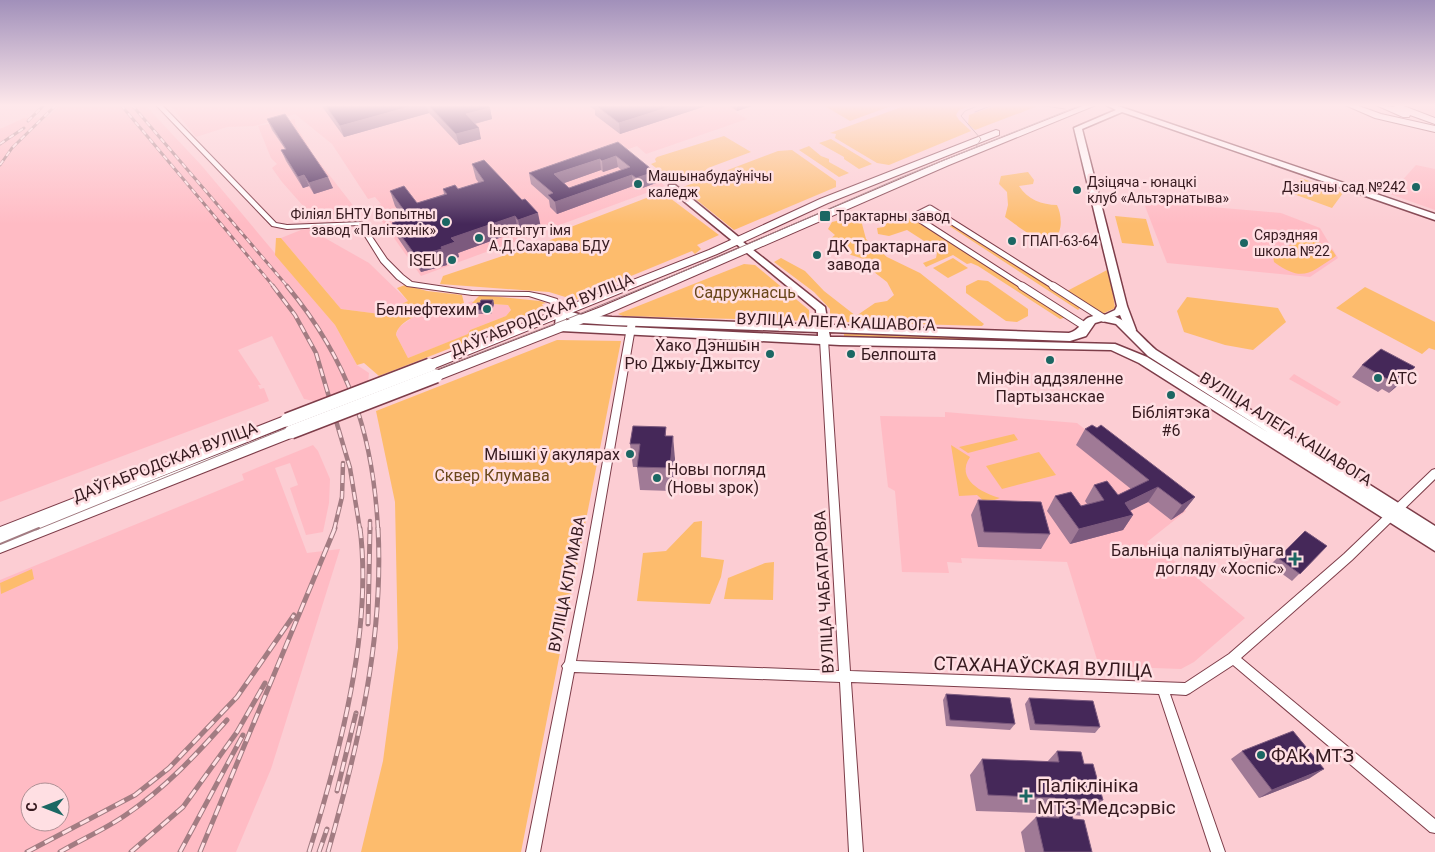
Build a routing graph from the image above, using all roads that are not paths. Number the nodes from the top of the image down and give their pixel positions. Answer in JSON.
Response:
{"nodes":[{"id":1,"x":197,"y":145,"type":"edge"},
{"id":2,"x":966,"y":145,"type":"edge"},
{"id":3,"x":990,"y":145,"type":"edge"},
{"id":4,"x":1082,"y":145,"type":"edge"},
{"id":5,"x":1222,"y":145,"type":"edge"},
{"id":6,"x":672,"y":186,"type":"dead end"},
{"id":7,"x":1435,"y":218,"type":"edge"},
{"id":8,"x":742,"y":245,"type":"junction"},
{"id":9,"x":1122,"y":306,"type":"junction"},
{"id":10,"x":561,"y":313,"type":"junction"},
{"id":11,"x":1103,"y":318,"type":"junction"},
{"id":12,"x":582,"y":320,"type":"junction"},
{"id":13,"x":631,"y":326,"type":"junction"},
{"id":14,"x":561,"y":327,"type":"junction"},
{"id":15,"x":1086,"y":327,"type":"junction"},
{"id":16,"x":1132,"y":333,"type":"junction"},
{"id":17,"x":824,"y":335,"type":"junction"},
{"id":18,"x":1112,"y":348,"type":"junction"},
{"id":19,"x":433,"y":371,"type":"junction"},
{"id":20,"x":1238,"y":414,"type":"junction"},
{"id":21,"x":289,"y":426,"type":"junction"},
{"id":22,"x":1435,"y":473,"type":"edge"},
{"id":23,"x":1394,"y":512,"type":"junction"},
{"id":24,"x":1435,"y":533,"type":"edge"},
{"id":25,"x":0,"y":534,"type":"edge"},
{"id":26,"x":1435,"y":545,"type":"edge"},
{"id":27,"x":0,"y":546,"type":"edge"},
{"id":28,"x":1233,"y":658,"type":"junction"},
{"id":29,"x":568,"y":666,"type":"junction"},
{"id":30,"x":845,"y":677,"type":"junction"},
{"id":31,"x":1163,"y":689,"type":"junction"},
{"id":32,"x":1435,"y":827,"type":"edge"},
{"id":33,"x":533,"y":852,"type":"edge"},
{"id":34,"x":856,"y":852,"type":"edge"},
{"id":35,"x":1218,"y":852,"type":"edge"}],
"edges":[{"from":1,"to":10,"type":"street"},
{"from":2,"to":8,"type":"main road","name":"ДАЎГАБРОДСКАЯ ВУЛІЦА"},
{"from":3,"to":8,"type":"main road","name":"ДАЎГАБРОДСКАЯ ВУЛІЦА"},
{"from":4,"to":9,"type":"street"},
{"from":5,"to":7,"type":"street"},
{"from":6,"to":8,"type":"street"},
{"from":8,"to":10,"type":"main road","name":"ДАЎГАБРОДСКАЯ ВУЛІЦА"},
{"from":8,"to":12,"type":"main road","name":"ДАЎГАБРОДСКАЯ ВУЛІЦА"},
{"from":8,"to":17,"type":"main road"},
{"from":9,"to":11,"type":"street"},
{"from":9,"to":16,"type":"street"},
{"from":10,"to":12,"type":"main road","name":"ВУЛІЦА АЛЕГА КАШАВОГА"},
{"from":10,"to":14,"type":"main road"},
{"from":10,"to":19,"type":"main road","name":"ДАЎГАБРОДСКАЯ ВУЛІЦА"},
{"from":11,"to":15,"type":"main road","name":"ВУЛІЦА АЛЕГА КАШАВОГА"},
{"from":11,"to":15,"type":"street"},
{"from":11,"to":16,"type":"main road","name":"ВУЛІЦА АЛЕГА КАШАВОГА"},
{"from":12,"to":13,"type":"main road","name":"ВУЛІЦА АЛЕГА КАШАВОГА"},
{"from":12,"to":14,"type":"main road","name":"ДАЎГАБРОДСКАЯ ВУЛІЦА"},
{"from":13,"to":14,"type":"main road","name":"ВУЛІЦА АЛЕГА КАШАВОГА"},
{"from":13,"to":17,"type":"main road","name":"ВУЛІЦА АЛЕГА КАШАВОГА"},
{"from":13,"to":29,"type":"street","name":"ВУЛІЦА КЛУМАВА"},
{"from":14,"to":19,"type":"main road","name":"ДАЎГАБРОДСКАЯ ВУЛІЦА"},
{"from":15,"to":17,"type":"main road","name":"ВУЛІЦА АЛЕГА КАШАВОГА"},
{"from":15,"to":18,"type":"main road"},
{"from":16,"to":18,"type":"main road"},
{"from":16,"to":20,"type":"main road","name":"ВУЛІЦА АЛЕГА КАШАВОГА"},
{"from":17,"to":18,"type":"main road","name":"ВУЛІЦА АЛЕГА КАШАВОГА"},
{"from":17,"to":30,"type":"street","name":"ВУЛІЦА ЧАБАТАРОВА"},
{"from":18,"to":20,"type":"main road","name":"ВУЛІЦА АЛЕГА КАШАВОГА"},
{"from":19,"to":21,"type":"main road","name":"ДАЎГАБРОДСКАЯ ВУЛІЦА","bridge":true},
{"from":20,"to":23,"type":"main road","name":"ВУЛІЦА АЛЕГА КАШАВОГА"},
{"from":21,"to":25,"type":"main road","name":"ДАЎГАБРОДСКАЯ ВУЛІЦА"},
{"from":21,"to":27,"type":"main road","name":"ДАЎГАБРОДСКАЯ ВУЛІЦА"},
{"from":22,"to":23,"type":"street","name":"СТАХАНАЎСКАЯ ВУЛІЦА"},
{"from":23,"to":24,"type":"main road","name":"ВУЛІЦА АЛЕГА КАШАВОГА"},
{"from":23,"to":26,"type":"main road","name":"ВУЛІЦА АЛЕГА КАШАВОГА"},
{"from":23,"to":28,"type":"street","name":"СТАХАНАЎСКАЯ ВУЛІЦА"},
{"from":28,"to":31,"type":"street","name":"СТАХАНАЎСКАЯ ВУЛІЦА"},
{"from":28,"to":32,"type":"street"},
{"from":29,"to":30,"type":"street","name":"СТАХАНАЎСКАЯ ВУЛІЦА"},
{"from":29,"to":33,"type":"street","name":"ВУЛІЦА КЛУМАВА"},
{"from":30,"to":31,"type":"street","name":"СТАХАНАЎСКАЯ ВУЛІЦА"},
{"from":30,"to":34,"type":"street","name":"ВУЛІЦА ЧАБАТАРОВА"},
{"from":31,"to":35,"type":"street"}]}
